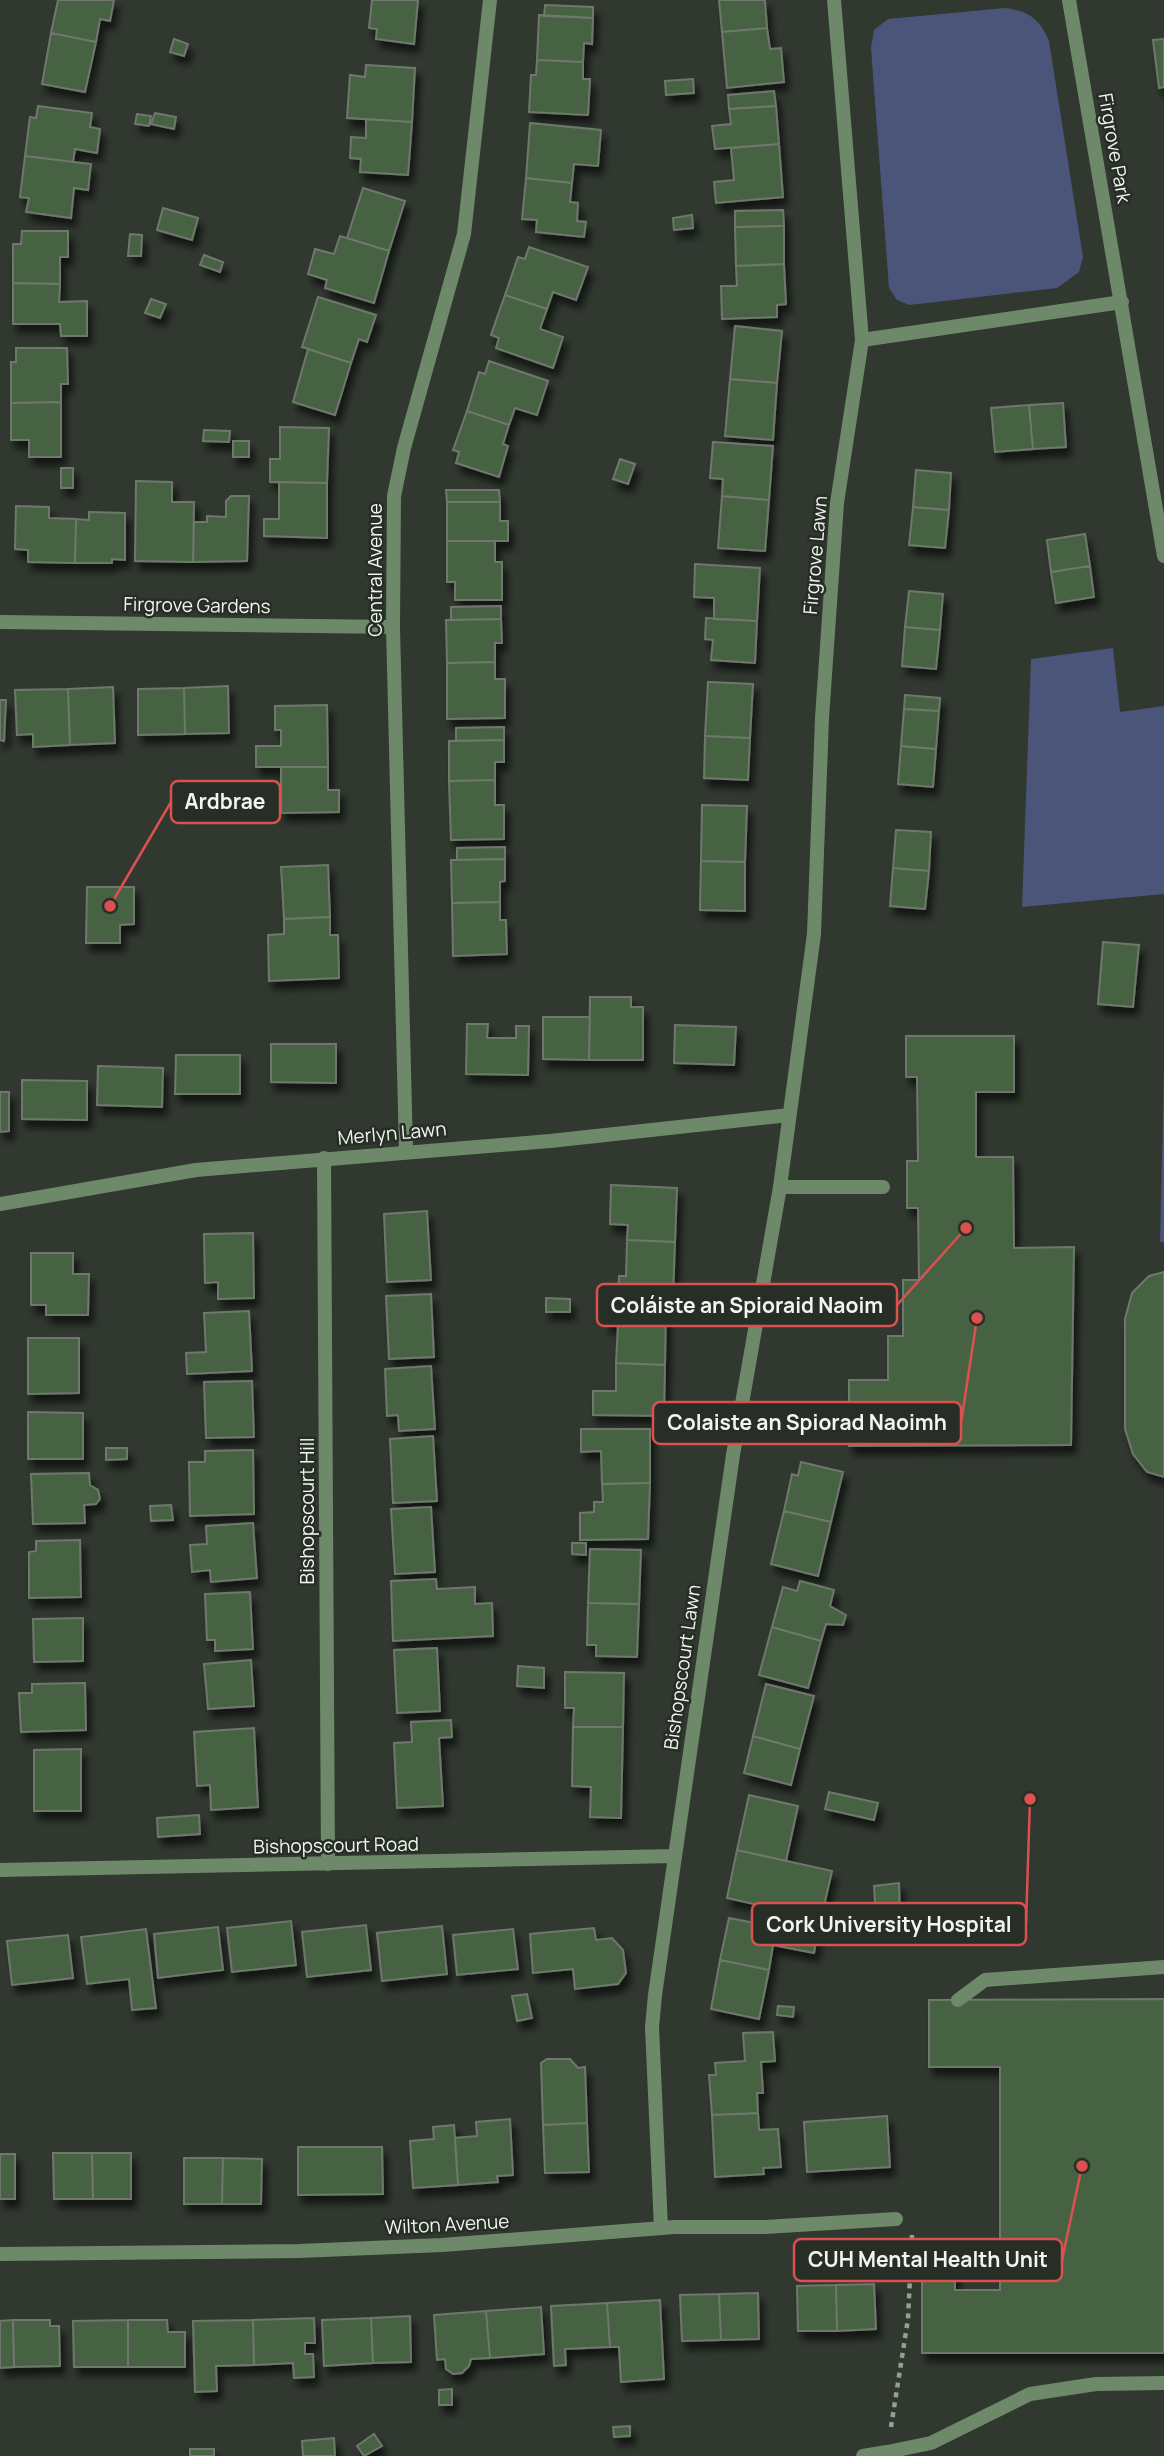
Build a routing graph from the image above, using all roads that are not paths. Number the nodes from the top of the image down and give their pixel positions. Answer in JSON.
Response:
{"nodes":[{"id":1,"x":490,"y":0,"type":"edge"},
{"id":2,"x":834,"y":0,"type":"edge"},
{"id":3,"x":1069,"y":0,"type":"edge"},
{"id":4,"x":1122,"y":302,"type":"junction"},
{"id":5,"x":862,"y":340,"type":"junction"},
{"id":6,"x":1164,"y":556,"type":"edge"},
{"id":7,"x":0,"y":622,"type":"edge"},
{"id":8,"x":393,"y":628,"type":"junction"},
{"id":9,"x":789,"y":1115,"type":"junction"},
{"id":10,"x":405,"y":1150,"type":"junction"},
{"id":11,"x":324,"y":1158,"type":"junction"},
{"id":12,"x":780,"y":1187,"type":"junction"},
{"id":13,"x":883,"y":1187,"type":"dead end"},
{"id":14,"x":0,"y":1204,"type":"edge"},
{"id":15,"x":674,"y":1856,"type":"junction"},
{"id":16,"x":328,"y":1864,"type":"junction"},
{"id":17,"x":0,"y":1870,"type":"edge"},
{"id":18,"x":1164,"y":1967,"type":"edge"},
{"id":19,"x":958,"y":2000,"type":"dead end"},
{"id":20,"x":896,"y":2219,"type":"road end"},
{"id":21,"x":661,"y":2228,"type":"junction"},
{"id":22,"x":0,"y":2254,"type":"edge"},
{"id":23,"x":1164,"y":2383,"type":"edge"},
{"id":24,"x":886,"y":2454,"type":"edge"},
{"id":25,"x":863,"y":2456,"type":"edge"}],
"edges":[{"from":1,"to":8,"type":"street","name":"Central Avenue"},
{"from":2,"to":5,"type":"street","name":"Firgrove Lawn"},
{"from":3,"to":4,"type":"street","name":"Firgrove Park"},
{"from":4,"to":5,"type":"street"},
{"from":4,"to":6,"type":"street","name":"Firgrove Park"},
{"from":5,"to":9,"type":"street","name":"Firgrove Lawn"},
{"from":7,"to":8,"type":"street","name":"Firgrove Gardens"},
{"from":8,"to":10,"type":"street","name":"Central Avenue"},
{"from":9,"to":10,"type":"street","name":"Merlyn Lawn"},
{"from":9,"to":12,"type":"street","name":"Bishopscourt Lawn"},
{"from":10,"to":11,"type":"street","name":"Merlyn Lawn"},
{"from":11,"to":14,"type":"street","name":"Merlyn Lawn"},
{"from":11,"to":16,"type":"street","name":"Bishopscourt Hill"},
{"from":12,"to":13,"type":"street"},
{"from":12,"to":15,"type":"street","name":"Bishopscourt Lawn"},
{"from":15,"to":16,"type":"street","name":"Bishopscourt Road"},
{"from":15,"to":21,"type":"street","name":"Bishopscourt Lawn"},
{"from":16,"to":17,"type":"street","name":"Bishopscourt Road"},
{"from":18,"to":19,"type":"street"},
{"from":20,"to":21,"type":"street","name":"Wilton Avenue"},
{"from":21,"to":22,"type":"street","name":"Wilton Avenue"},
{"from":23,"to":24,"type":"street"},
{"from":24,"to":25,"type":"street"}]}
